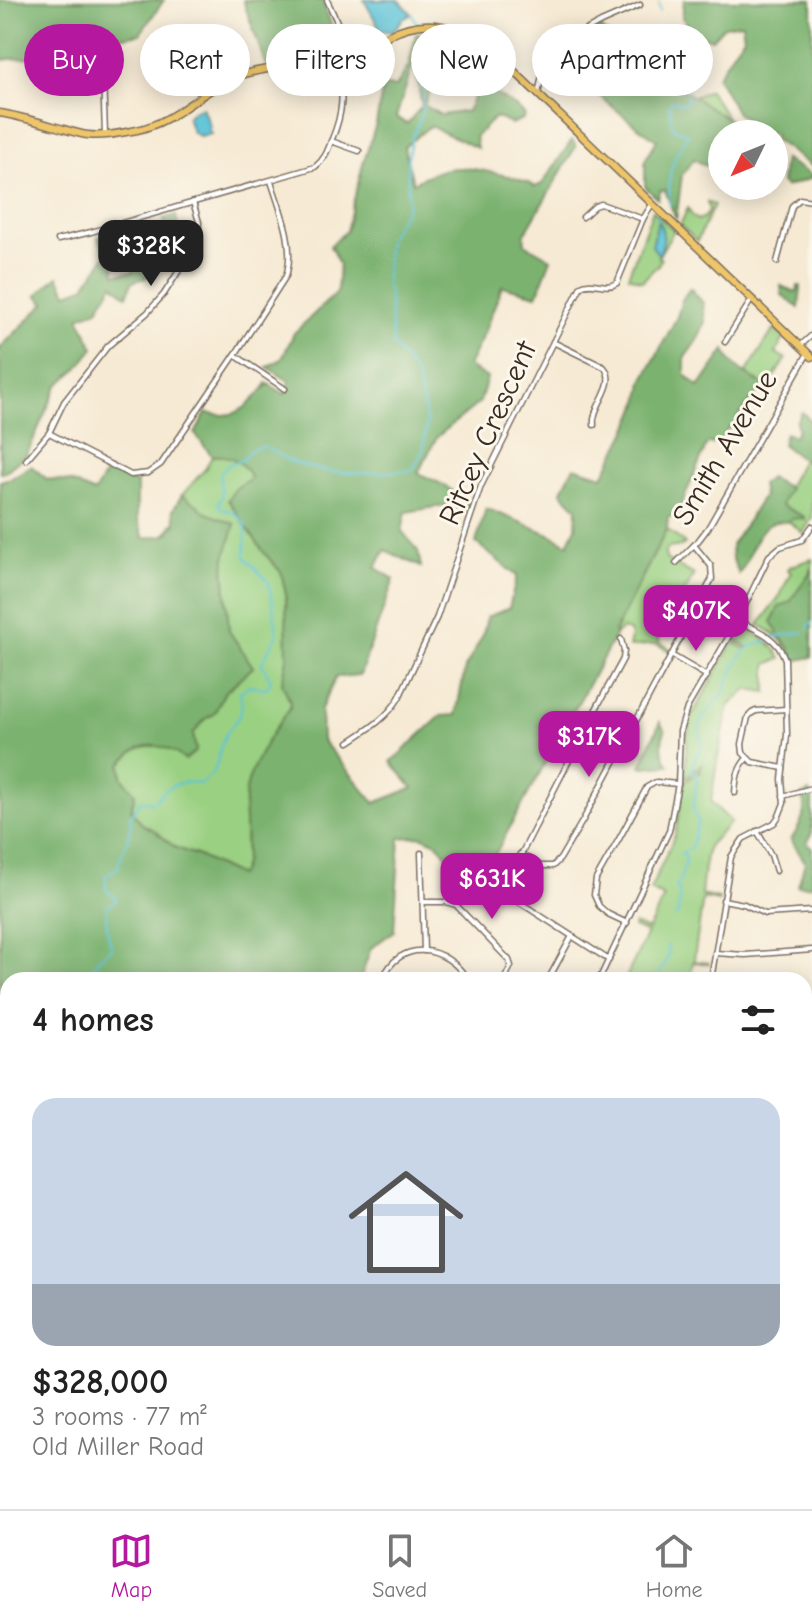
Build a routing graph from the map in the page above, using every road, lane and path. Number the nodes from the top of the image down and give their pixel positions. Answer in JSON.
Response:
{"nodes":[{"id":1,"x":327,"y":0,"type":"edge"},
{"id":2,"x":640,"y":5,"type":"dead end"},
{"id":3,"x":338,"y":24,"type":"edge"},
{"id":4,"x":597,"y":24,"type":"edge"},
{"id":5,"x":395,"y":32,"type":"edge"},
{"id":6,"x":266,"y":70,"type":"edge"},
{"id":7,"x":532,"y":88,"type":"edge"},
{"id":8,"x":104,"y":96,"type":"edge"},
{"id":9,"x":341,"y":96,"type":"edge"},
{"id":10,"x":540,"y":96,"type":"edge"},
{"id":11,"x":0,"y":113,"type":"edge"},
{"id":12,"x":105,"y":135,"type":"junction"},
{"id":13,"x":331,"y":141,"type":"junction"},
{"id":14,"x":359,"y":151,"type":"dead end"},
{"id":15,"x":271,"y":181,"type":"junction"},
{"id":16,"x":812,"y":201,"type":"edge"},
{"id":17,"x":193,"y":202,"type":"junction"},
{"id":18,"x":652,"y":204,"type":"junction"},
{"id":19,"x":583,"y":217,"type":"dead end"},
{"id":20,"x":643,"y":219,"type":"junction"},
{"id":21,"x":58,"y":240,"type":"dead end"},
{"id":22,"x":777,"y":262,"type":"dead end"},
{"id":23,"x":752,"y":299,"type":"junction"},
{"id":24,"x":812,"y":335,"type":"edge"},
{"id":25,"x":553,"y":342,"type":"junction"},
{"id":26,"x":725,"y":342,"type":"dead end"},
{"id":27,"x":800,"y":346,"type":"junction"},
{"id":28,"x":235,"y":355,"type":"junction"},
{"id":29,"x":810,"y":355,"type":"edge"},
{"id":30,"x":285,"y":389,"type":"dead end"},
{"id":31,"x":594,"y":425,"type":"dead end"},
{"id":32,"x":49,"y":433,"type":"junction"},
{"id":33,"x":26,"y":460,"type":"dead end"},
{"id":34,"x":812,"y":526,"type":"edge"},
{"id":35,"x":694,"y":545,"type":"junction"},
{"id":36,"x":676,"y":563,"type":"dead end"},
{"id":37,"x":738,"y":621,"type":"junction"},
{"id":38,"x":621,"y":639,"type":"dead end"},
{"id":39,"x":671,"y":655,"type":"junction"},
{"id":40,"x":707,"y":676,"type":"junction"},
{"id":41,"x":786,"y":709,"type":"junction"},
{"id":42,"x":588,"y":739,"type":"junction"},
{"id":43,"x":349,"y":742,"type":"dead end"},
{"id":44,"x":619,"y":750,"type":"junction"},
{"id":45,"x":747,"y":758,"type":"junction"},
{"id":46,"x":783,"y":768,"type":"junction"},
{"id":47,"x":678,"y":784,"type":"junction"},
{"id":48,"x":812,"y":788,"type":"edge"},
{"id":49,"x":735,"y":793,"type":"dead end"},
{"id":50,"x":783,"y":796,"type":"junction"},
{"id":51,"x":757,"y":831,"type":"junction"},
{"id":52,"x":421,"y":853,"type":"dead end"},
{"id":53,"x":520,"y":854,"type":"junction"},
{"id":54,"x":776,"y":871,"type":"dead end"},
{"id":55,"x":723,"y":900,"type":"junction"},
{"id":56,"x":423,"y":902,"type":"junction"},
{"id":57,"x":812,"y":911,"type":"edge"},
{"id":58,"x":627,"y":923,"type":"junction"},
{"id":59,"x":572,"y":936,"type":"junction"},
{"id":60,"x":812,"y":950,"type":"edge"},
{"id":61,"x":424,"y":951,"type":"junction"},
{"id":62,"x":715,"y":953,"type":"junction"},
{"id":63,"x":609,"y":960,"type":"junction"},
{"id":64,"x":386,"y":972,"type":"edge"},
{"id":65,"x":462,"y":972,"type":"edge"},
{"id":66,"x":508,"y":972,"type":"edge"},
{"id":67,"x":552,"y":972,"type":"edge"},
{"id":68,"x":603,"y":972,"type":"edge"},
{"id":69,"x":712,"y":972,"type":"edge"}],
"edges":[{"from":1,"to":3,"type":"street"},
{"from":2,"to":4,"type":"street"},
{"from":5,"to":7,"type":"main road"},
{"from":6,"to":12,"type":"main road"},
{"from":8,"to":12,"type":"street"},
{"from":9,"to":13,"type":"street"},
{"from":10,"to":18,"type":"main road"},
{"from":11,"to":12,"type":"main road"},
{"from":13,"to":14,"type":"street"},
{"from":13,"to":15,"type":"street"},
{"from":15,"to":17,"type":"street"},
{"from":15,"to":28,"type":"street"},
{"from":16,"to":22,"type":"street"},
{"from":17,"to":21,"type":"street"},
{"from":17,"to":32,"type":"street"},
{"from":18,"to":20,"type":"street","name":"Ritcey Crescent"},
{"from":18,"to":23,"type":"main road"},
{"from":19,"to":20,"type":"street"},
{"from":20,"to":25,"type":"street","name":"Ritcey Crescent"},
{"from":23,"to":26,"type":"street"},
{"from":23,"to":27,"type":"main road"},
{"from":24,"to":27,"type":"street"},
{"from":25,"to":31,"type":"street"},
{"from":25,"to":43,"type":"street","name":"Ritcey Crescent"},
{"from":27,"to":29,"type":"main road"},
{"from":28,"to":30,"type":"street"},
{"from":28,"to":32,"type":"street"},
{"from":29,"to":35,"type":"street","name":"Smith Avenue"},
{"from":32,"to":33,"type":"street"},
{"from":34,"to":37,"type":"street"},
{"from":35,"to":36,"type":"street","name":"Smith Avenue"},
{"from":35,"to":39,"type":"street"},
{"from":37,"to":40,"type":"street"},
{"from":37,"to":41,"type":"street"},
{"from":38,"to":42,"type":"street"},
{"from":39,"to":40,"type":"street"},
{"from":39,"to":44,"type":"street"},
{"from":40,"to":47,"type":"street"},
{"from":41,"to":45,"type":"street"},
{"from":41,"to":46,"type":"street"},
{"from":42,"to":44,"type":"street"},
{"from":42,"to":53,"type":"street"},
{"from":44,"to":53,"type":"street"},
{"from":45,"to":46,"type":"street"},
{"from":45,"to":49,"type":"street"},
{"from":46,"to":50,"type":"street"},
{"from":47,"to":58,"type":"street"},
{"from":47,"to":58,"type":"street"},
{"from":48,"to":50,"type":"street"},
{"from":50,"to":51,"type":"street"},
{"from":51,"to":54,"type":"street"},
{"from":51,"to":55,"type":"street"},
{"from":52,"to":56,"type":"street"},
{"from":53,"to":59,"type":"street"},
{"from":55,"to":57,"type":"street"},
{"from":55,"to":62,"type":"street"},
{"from":56,"to":61,"type":"street"},
{"from":56,"to":66,"type":"street"},
{"from":58,"to":63,"type":"street"},
{"from":59,"to":63,"type":"street"},
{"from":59,"to":67,"type":"street"},
{"from":60,"to":62,"type":"street"},
{"from":61,"to":64,"type":"street"},
{"from":61,"to":65,"type":"street"},
{"from":62,"to":69,"type":"street"},
{"from":63,"to":68,"type":"street"}]}
